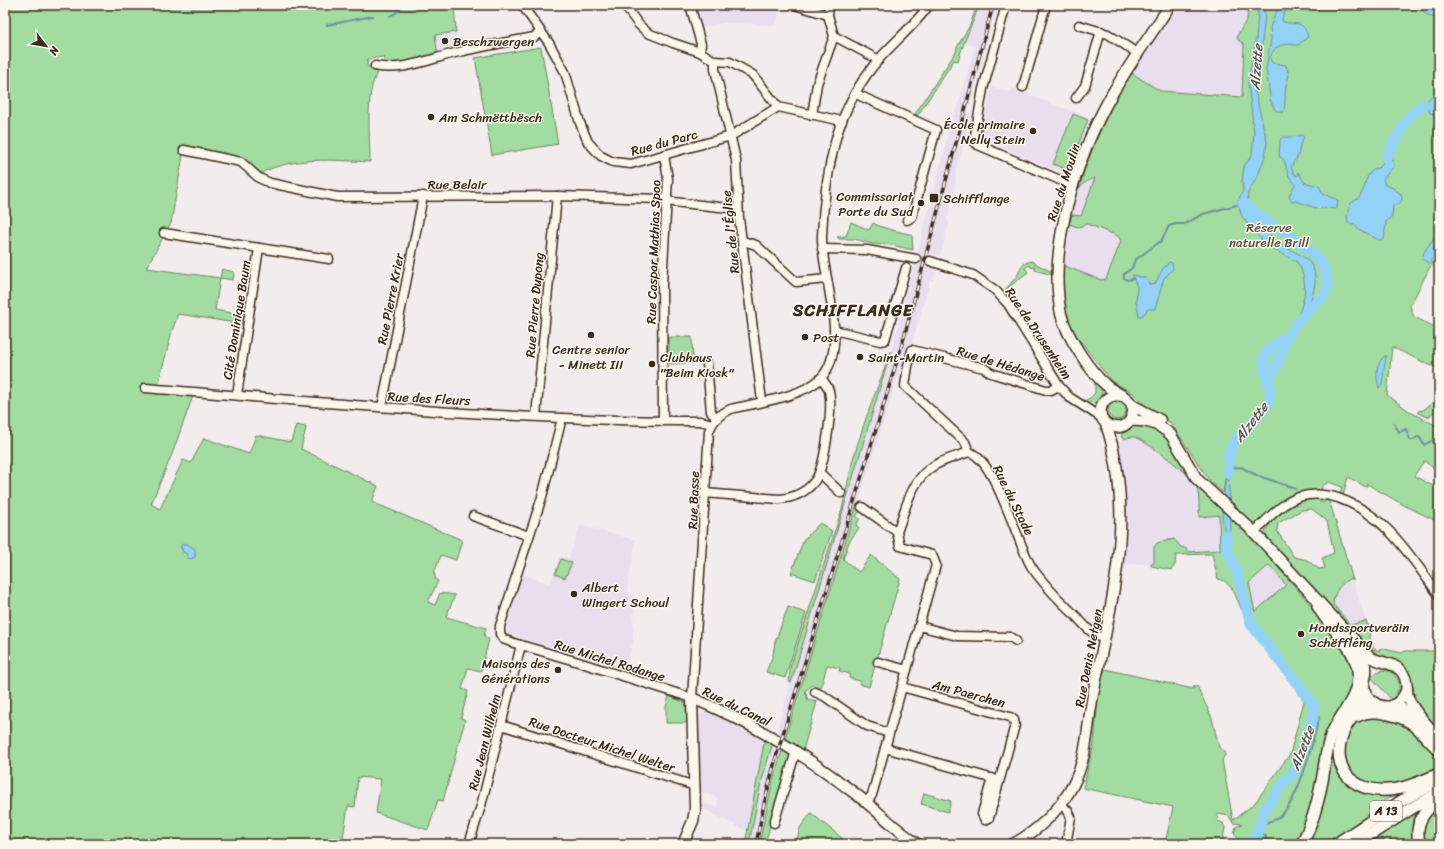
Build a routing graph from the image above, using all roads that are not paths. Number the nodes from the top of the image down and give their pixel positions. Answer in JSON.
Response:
{"nodes":[{"id":1,"x":522,"y":5,"type":"edge"},
{"id":2,"x":624,"y":5,"type":"edge"},
{"id":3,"x":690,"y":5,"type":"edge"},
{"id":4,"x":795,"y":5,"type":"edge"},
{"id":5,"x":829,"y":5,"type":"edge"},
{"id":6,"x":929,"y":5,"type":"edge"},
{"id":7,"x":1006,"y":5,"type":"edge"},
{"id":8,"x":1046,"y":5,"type":"edge"},
{"id":9,"x":1170,"y":5,"type":"edge"},
{"id":10,"x":828,"y":14,"type":"junction"},
{"id":11,"x":1078,"y":25,"type":"dead end"},
{"id":12,"x":1101,"y":31,"type":"junction"},
{"id":13,"x":541,"y":32,"type":"junction"},
{"id":14,"x":834,"y":36,"type":"junction"},
{"id":15,"x":700,"y":52,"type":"junction"},
{"id":16,"x":1137,"y":53,"type":"junction"},
{"id":17,"x":879,"y":60,"type":"junction"},
{"id":18,"x":715,"y":61,"type":"junction"},
{"id":19,"x":375,"y":66,"type":"dead end"},
{"id":20,"x":1023,"y":87,"type":"dead end"},
{"id":21,"x":856,"y":94,"type":"junction"},
{"id":22,"x":1076,"y":98,"type":"dead end"},
{"id":23,"x":778,"y":107,"type":"junction"},
{"id":24,"x":812,"y":115,"type":"junction"},
{"id":25,"x":842,"y":121,"type":"junction"},
{"id":26,"x":731,"y":136,"type":"junction"},
{"id":27,"x":184,"y":150,"type":"dead end"},
{"id":28,"x":664,"y":155,"type":"junction"},
{"id":29,"x":1074,"y":186,"type":"junction"},
{"id":30,"x":423,"y":196,"type":"junction"},
{"id":31,"x":557,"y":196,"type":"junction"},
{"id":32,"x":668,"y":200,"type":"junction"},
{"id":33,"x":738,"y":209,"type":"junction"},
{"id":34,"x":907,"y":220,"type":"dead end"},
{"id":35,"x":164,"y":233,"type":"dead end"},
{"id":36,"x":743,"y":241,"type":"junction"},
{"id":37,"x":259,"y":248,"type":"junction"},
{"id":38,"x":822,"y":249,"type":"junction"},
{"id":39,"x":329,"y":259,"type":"dead end"},
{"id":40,"x":916,"y":259,"type":"tunnel mouth"},
{"id":41,"x":930,"y":261,"type":"tunnel mouth"},
{"id":42,"x":906,"y":268,"type":"dead end"},
{"id":43,"x":827,"y":279,"type":"junction"},
{"id":44,"x":834,"y":330,"type":"junction"},
{"id":45,"x":912,"y":350,"type":"joint"},
{"id":46,"x":707,"y":363,"type":"dead end"},
{"id":47,"x":1098,"y":377,"type":"junction"},
{"id":48,"x":821,"y":378,"type":"junction"},
{"id":49,"x":1059,"y":386,"type":"junction"},
{"id":50,"x":145,"y":388,"type":"dead end"},
{"id":51,"x":237,"y":395,"type":"junction"},
{"id":52,"x":1122,"y":396,"type":"junction"},
{"id":53,"x":762,"y":401,"type":"junction"},
{"id":54,"x":1104,"y":402,"type":"junction"},
{"id":55,"x":1081,"y":404,"type":"junction"},
{"id":56,"x":1132,"y":405,"type":"junction"},
{"id":57,"x":382,"y":407,"type":"junction"},
{"id":58,"x":536,"y":416,"type":"junction"},
{"id":59,"x":562,"y":418,"type":"junction"},
{"id":60,"x":663,"y":421,"type":"junction"},
{"id":61,"x":714,"y":421,"type":"junction"},
{"id":62,"x":1104,"y":421,"type":"junction"},
{"id":63,"x":1127,"y":424,"type":"junction"},
{"id":64,"x":1114,"y":448,"type":"junction"},
{"id":65,"x":969,"y":452,"type":"junction"},
{"id":66,"x":820,"y":473,"type":"junction"},
{"id":67,"x":704,"y":493,"type":"junction"},
{"id":68,"x":842,"y":493,"type":"dead end"},
{"id":69,"x":1220,"y":499,"type":"junction"},
{"id":70,"x":862,"y":506,"type":"dead end"},
{"id":71,"x":473,"y":516,"type":"dead end"},
{"id":72,"x":897,"y":532,"type":"junction"},
{"id":73,"x":1254,"y":532,"type":"junction"},
{"id":74,"x":529,"y":536,"type":"junction"},
{"id":75,"x":1281,"y":561,"type":"junction"},
{"id":76,"x":1439,"y":595,"type":"edge"},
{"id":77,"x":1318,"y":606,"type":"junction"},
{"id":78,"x":919,"y":626,"type":"junction"},
{"id":79,"x":1104,"y":638,"type":"junction"},
{"id":80,"x":1016,"y":641,"type":"dead end"},
{"id":81,"x":521,"y":645,"type":"junction"},
{"id":82,"x":878,"y":662,"type":"dead end"},
{"id":83,"x":1387,"y":664,"type":"junction"},
{"id":84,"x":907,"y":670,"type":"junction"},
{"id":85,"x":1365,"y":679,"type":"junction"},
{"id":86,"x":902,"y":687,"type":"junction"},
{"id":87,"x":1407,"y":688,"type":"junction"},
{"id":88,"x":815,"y":692,"type":"dead end"},
{"id":89,"x":1366,"y":692,"type":"junction"},
{"id":90,"x":692,"y":698,"type":"junction"},
{"id":91,"x":1374,"y":703,"type":"junction"},
{"id":92,"x":1394,"y":705,"type":"junction"},
{"id":93,"x":1345,"y":719,"type":"junction"},
{"id":94,"x":500,"y":725,"type":"junction"},
{"id":95,"x":889,"y":733,"type":"junction"},
{"id":96,"x":1439,"y":738,"type":"edge"},
{"id":97,"x":885,"y":748,"type":"junction"},
{"id":98,"x":1439,"y":749,"type":"edge"},
{"id":99,"x":796,"y":751,"type":"junction"},
{"id":100,"x":1439,"y":774,"type":"edge"},
{"id":101,"x":1439,"y":781,"type":"edge"},
{"id":102,"x":695,"y":786,"type":"junction"},
{"id":103,"x":1439,"y":793,"type":"edge"},
{"id":104,"x":1439,"y":800,"type":"edge"},
{"id":105,"x":866,"y":803,"type":"junction"},
{"id":106,"x":1060,"y":804,"type":"junction"},
{"id":107,"x":774,"y":823,"type":"dead end"},
{"id":108,"x":910,"y":842,"type":"edge"},
{"id":109,"x":469,"y":844,"type":"edge"},
{"id":110,"x":683,"y":844,"type":"edge"},
{"id":111,"x":1013,"y":844,"type":"edge"},
{"id":112,"x":1066,"y":844,"type":"edge"},
{"id":113,"x":1302,"y":844,"type":"edge"},
{"id":114,"x":1336,"y":844,"type":"edge"},
{"id":115,"x":1354,"y":844,"type":"edge"},
{"id":116,"x":1420,"y":844,"type":"edge"}],
"edges":[{"from":1,"to":13,"type":"street","name":"Rue du Parc"},
{"from":2,"to":15,"type":"street"},
{"from":3,"to":15,"type":"street"},
{"from":4,"to":10,"type":"street"},
{"from":5,"to":10,"type":"street"},
{"from":6,"to":17,"type":"street"},
{"from":7,"to":29,"type":"street"},
{"from":8,"to":20,"type":"street"},
{"from":9,"to":16,"type":"main road","name":"Rue du Moulin"},
{"from":10,"to":14,"type":"street"},
{"from":11,"to":12,"type":"street"},
{"from":12,"to":16,"type":"street"},
{"from":12,"to":22,"type":"street"},
{"from":13,"to":19,"type":"street"},
{"from":13,"to":28,"type":"street","name":"Rue du Parc"},
{"from":14,"to":17,"type":"street"},
{"from":14,"to":24,"type":"street"},
{"from":15,"to":18,"type":"street"},
{"from":16,"to":29,"type":"main road","name":"Rue du Moulin"},
{"from":17,"to":21,"type":"street"},
{"from":18,"to":23,"type":"street"},
{"from":18,"to":26,"type":"street","name":"Rue de l'Église"},
{"from":21,"to":25,"type":"street"},
{"from":21,"to":34,"type":"street"},
{"from":23,"to":24,"type":"street"},
{"from":23,"to":26,"type":"street","name":"Rue du Parc"},
{"from":24,"to":25,"type":"street"},
{"from":25,"to":38,"type":"street"},
{"from":26,"to":28,"type":"street","name":"Rue du Parc"},
{"from":26,"to":33,"type":"street","name":"Rue de l'Église"},
{"from":27,"to":30,"type":"street","name":"Rue Belair"},
{"from":28,"to":32,"type":"street","name":"Rue Caspar Mathias Spoo"},
{"from":29,"to":47,"type":"main road","name":"Rue du Moulin"},
{"from":30,"to":31,"type":"street","name":"Rue Belair"},
{"from":30,"to":57,"type":"street","name":"Rue Pierre Krier"},
{"from":31,"to":32,"type":"street","name":"Rue Belair"},
{"from":31,"to":58,"type":"street","name":"Rue Pierre Dupong"},
{"from":32,"to":33,"type":"street","name":"Rue Belair"},
{"from":32,"to":60,"type":"street","name":"Rue Caspar Mathias Spoo"},
{"from":33,"to":36,"type":"street","name":"Rue de l'Église"},
{"from":35,"to":37,"type":"street","name":"Cité Dominique Baum"},
{"from":36,"to":43,"type":"street"},
{"from":36,"to":53,"type":"street","name":"Rue de l'Église"},
{"from":37,"to":39,"type":"street","name":"Cité Dominique Baum"},
{"from":37,"to":51,"type":"street","name":"Cité Dominique Baum"},
{"from":38,"to":40,"type":"street"},
{"from":38,"to":43,"type":"street"},
{"from":41,"to":49,"type":"street","name":"Rue de Drusenheim"},
{"from":42,"to":44,"type":"street"},
{"from":43,"to":44,"type":"street"},
{"from":44,"to":48,"type":"street"},
{"from":45,"to":49,"type":"street","name":"Rue de Hédange"},
{"from":45,"to":65,"type":"street","name":"Rue du Stade"},
{"from":46,"to":61,"type":"street"},
{"from":47,"to":52,"type":"main road"},
{"from":47,"to":54,"type":"main road"},
{"from":48,"to":53,"type":"street"},
{"from":48,"to":66,"type":"street"},
{"from":49,"to":55,"type":"street","name":"Rue de Drusenheim"},
{"from":50,"to":51,"type":"street","name":"Rue des Fleurs"},
{"from":51,"to":57,"type":"street","name":"Rue des Fleurs"},
{"from":52,"to":54,"type":"main road"},
{"from":52,"to":56,"type":"main road"},
{"from":53,"to":61,"type":"street"},
{"from":54,"to":55,"type":"street"},
{"from":54,"to":62,"type":"main road"},
{"from":55,"to":62,"type":"street","name":"Rue de Drusenheim"},
{"from":56,"to":63,"type":"main road"},
{"from":56,"to":69,"type":"main road"},
{"from":57,"to":58,"type":"street","name":"Rue des Fleurs"},
{"from":58,"to":59,"type":"street","name":"Rue des Fleurs"},
{"from":59,"to":60,"type":"street","name":"Rue des Fleurs"},
{"from":59,"to":74,"type":"street"},
{"from":60,"to":61,"type":"street","name":"Rue des Fleurs"},
{"from":61,"to":67,"type":"street","name":"Rue Basse"},
{"from":62,"to":63,"type":"main road"},
{"from":62,"to":64,"type":"main road","name":"Rue Denis Netgen"},
{"from":63,"to":64,"type":"main road"},
{"from":63,"to":69,"type":"main road"},
{"from":64,"to":79,"type":"main road","name":"Rue Denis Netgen"},
{"from":65,"to":72,"type":"street"},
{"from":65,"to":79,"type":"street","name":"Rue du Stade"},
{"from":66,"to":67,"type":"street"},
{"from":66,"to":68,"type":"street"},
{"from":67,"to":90,"type":"street","name":"Rue Basse"},
{"from":69,"to":73,"type":"main road"},
{"from":70,"to":72,"type":"street"},
{"from":71,"to":74,"type":"street"},
{"from":72,"to":78,"type":"street"},
{"from":73,"to":75,"type":"main road"},
{"from":73,"to":76,"type":"street"},
{"from":74,"to":81,"type":"street","name":"Rue Michel Rodange"},
{"from":75,"to":77,"type":"main road"},
{"from":75,"to":83,"type":"main road"},
{"from":77,"to":85,"type":"main road"},
{"from":77,"to":93,"type":"highway","number":"A 13"},
{"from":78,"to":80,"type":"street"},
{"from":78,"to":84,"type":"street"},
{"from":79,"to":106,"type":"main road","name":"Rue Denis Netgen"},
{"from":81,"to":90,"type":"street","name":"Rue Michel Rodange"},
{"from":81,"to":94,"type":"street","name":"Rue Jean Wilhelm"},
{"from":82,"to":84,"type":"street"},
{"from":83,"to":85,"type":"main road"},
{"from":83,"to":87,"type":"main road"},
{"from":84,"to":86,"type":"street"},
{"from":85,"to":89,"type":"main road"},
{"from":86,"to":95,"type":"street"},
{"from":86,"to":97,"type":"street","name":"Am Paerchen"},
{"from":87,"to":92,"type":"main road"},
{"from":87,"to":96,"type":"main road"},
{"from":88,"to":95,"type":"street"},
{"from":89,"to":91,"type":"main road"},
{"from":89,"to":93,"type":"highway","number":"A 13"},
{"from":90,"to":99,"type":"main road","name":"Rue du Canal"},
{"from":90,"to":102,"type":"main road"},
{"from":91,"to":92,"type":"main road"},
{"from":91,"to":93,"type":"highway","number":"A 13"},
{"from":92,"to":98,"type":"main road"},
{"from":93,"to":98,"type":"highway"},
{"from":93,"to":100,"type":"highway","number":"A 13"},
{"from":93,"to":113,"type":"highway","number":"A 13"},
{"from":94,"to":102,"type":"street","name":"Rue Docteur Michel Welter"},
{"from":94,"to":109,"type":"street","name":"Rue Jean Wilhelm"},
{"from":95,"to":97,"type":"street"},
{"from":97,"to":105,"type":"street"},
{"from":99,"to":105,"type":"main road"},
{"from":99,"to":107,"type":"street"},
{"from":101,"to":114,"type":"highway","number":"A 13"},
{"from":102,"to":110,"type":"main road"},
{"from":103,"to":115,"type":"highway","number":"A 13"},
{"from":104,"to":116,"type":"highway","number":"A 13"},
{"from":105,"to":108,"type":"main road"},
{"from":106,"to":111,"type":"main road","name":"Rue Denis Netgen"},
{"from":106,"to":112,"type":"street"}]}
